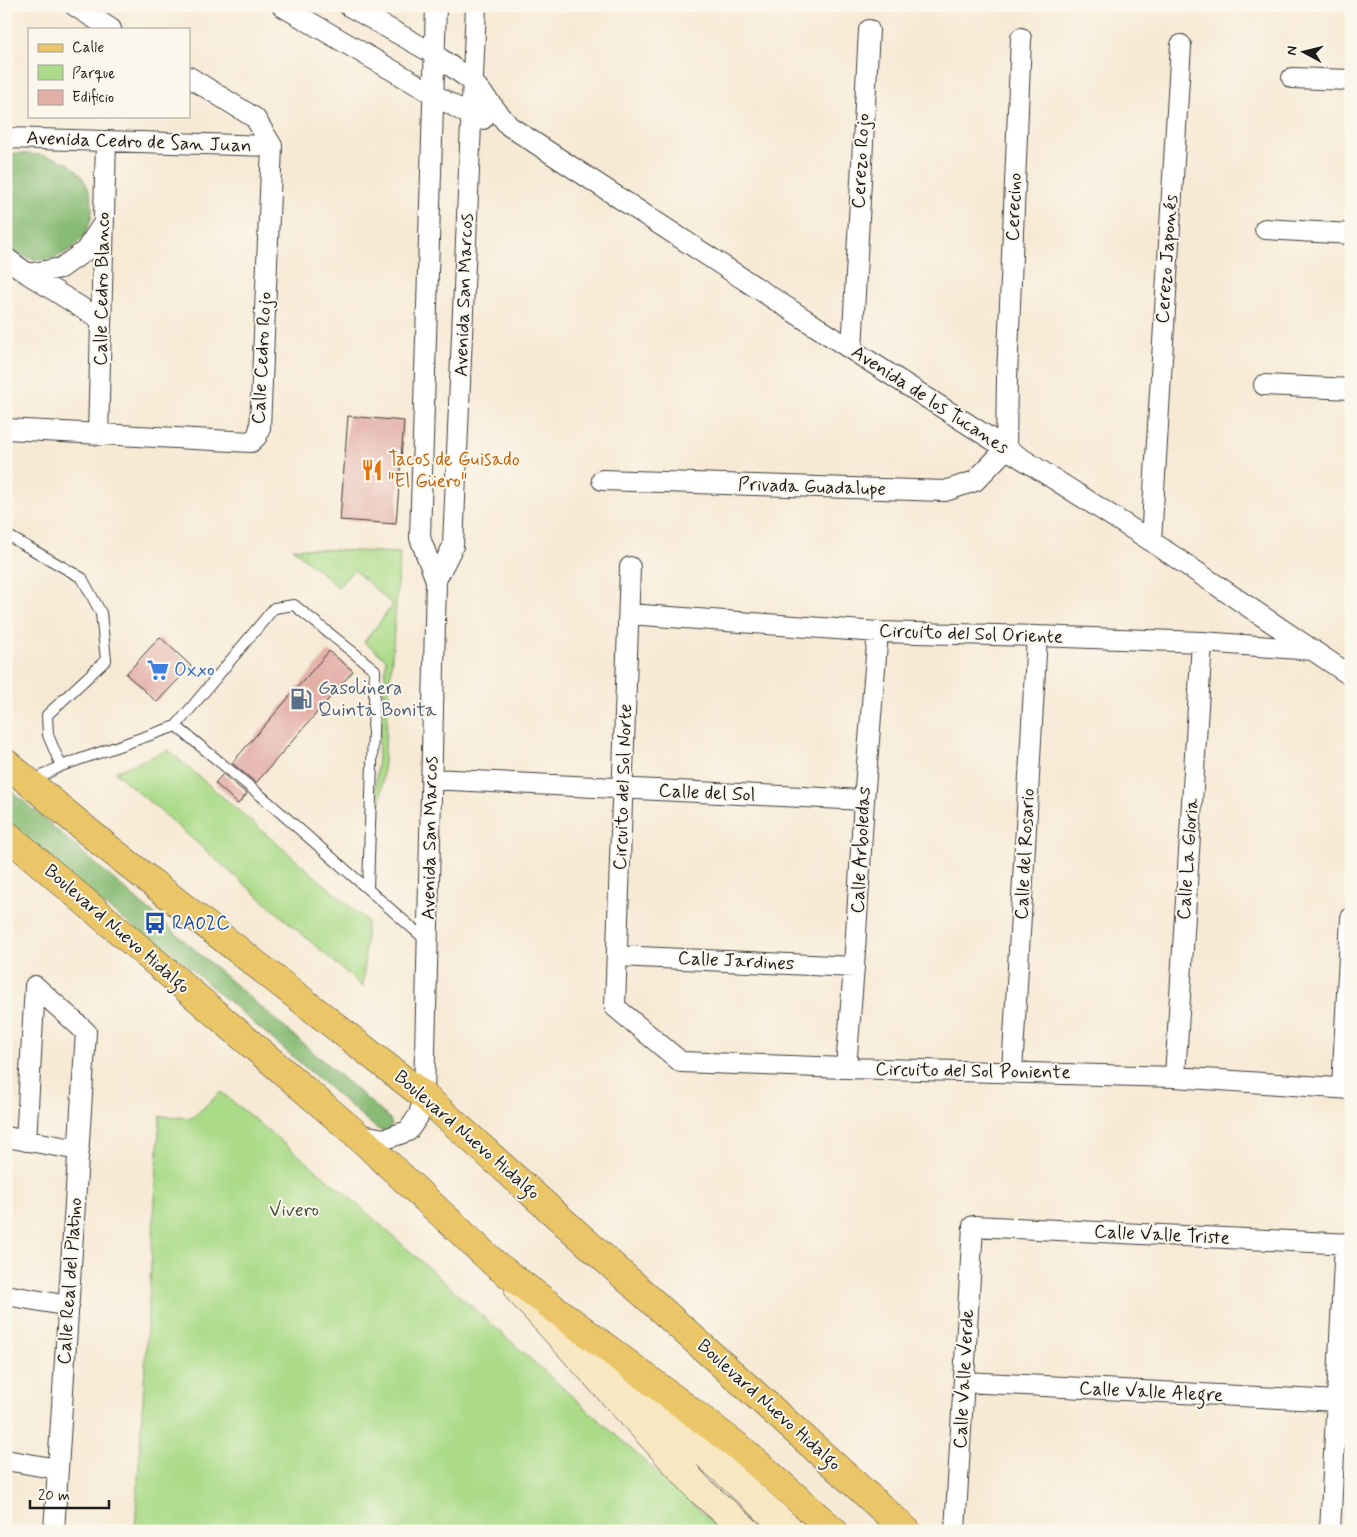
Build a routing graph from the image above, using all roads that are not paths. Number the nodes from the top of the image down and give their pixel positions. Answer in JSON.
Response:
{"nodes":[{"id":1,"x":75,"y":6,"type":"edge"},
{"id":2,"x":282,"y":6,"type":"edge"},
{"id":3,"x":349,"y":6,"type":"edge"},
{"id":4,"x":436,"y":6,"type":"edge"},
{"id":5,"x":476,"y":6,"type":"edge"},
{"id":6,"x":110,"y":28,"type":"edge"},
{"id":7,"x":868,"y":30,"type":"dead end"},
{"id":8,"x":1021,"y":38,"type":"dead end"},
{"id":9,"x":1181,"y":45,"type":"dead end"},
{"id":10,"x":434,"y":54,"type":"junction"},
{"id":11,"x":190,"y":78,"type":"edge"},
{"id":12,"x":1292,"y":78,"type":"dead end"},
{"id":13,"x":1351,"y":80,"type":"edge"},
{"id":14,"x":473,"y":82,"type":"junction"},
{"id":15,"x":433,"y":94,"type":"junction"},
{"id":16,"x":471,"y":116,"type":"junction"},
{"id":17,"x":509,"y":126,"type":"junction"},
{"id":18,"x":6,"y":138,"type":"edge"},
{"id":19,"x":106,"y":142,"type":"junction"},
{"id":20,"x":272,"y":146,"type":"junction"},
{"id":21,"x":103,"y":224,"type":"junction"},
{"id":22,"x":1265,"y":229,"type":"dead end"},
{"id":23,"x":1351,"y":234,"type":"edge"},
{"id":24,"x":6,"y":258,"type":"edge"},
{"id":25,"x":28,"y":274,"type":"junction"},
{"id":26,"x":101,"y":320,"type":"junction"},
{"id":27,"x":852,"y":350,"type":"junction"},
{"id":28,"x":1264,"y":386,"type":"dead end"},
{"id":29,"x":1351,"y":389,"type":"edge"},
{"id":30,"x":6,"y":429,"type":"edge"},
{"id":31,"x":98,"y":435,"type":"junction"},
{"id":32,"x":1006,"y":449,"type":"junction"},
{"id":33,"x":602,"y":480,"type":"dead end"},
{"id":34,"x":12,"y":538,"type":"dead end"},
{"id":35,"x":1151,"y":541,"type":"junction"},
{"id":36,"x":630,"y":567,"type":"dead end"},
{"id":37,"x":436,"y":580,"type":"junction"},
{"id":38,"x":629,"y":614,"type":"junction"},
{"id":39,"x":878,"y":632,"type":"junction"},
{"id":40,"x":1037,"y":636,"type":"junction"},
{"id":41,"x":1202,"y":642,"type":"junction"},
{"id":42,"x":1314,"y":650,"type":"junction"},
{"id":43,"x":1351,"y":676,"type":"edge"},
{"id":44,"x":176,"y":726,"type":"junction"},
{"id":45,"x":6,"y":763,"type":"edge"},
{"id":46,"x":61,"y":766,"type":"junction"},
{"id":47,"x":432,"y":779,"type":"junction"},
{"id":48,"x":29,"y":783,"type":"junction"},
{"id":49,"x":623,"y":789,"type":"junction"},
{"id":50,"x":864,"y":800,"type":"junction"},
{"id":51,"x":6,"y":834,"type":"edge"},
{"id":52,"x":368,"y":889,"type":"junction"},
{"id":53,"x":1351,"y":918,"type":"edge"},
{"id":54,"x":428,"y":942,"type":"junction"},
{"id":55,"x":617,"y":956,"type":"junction"},
{"id":56,"x":854,"y":967,"type":"junction"},
{"id":57,"x":615,"y":1007,"type":"joint"},
{"id":58,"x":846,"y":1068,"type":"junction"},
{"id":59,"x":1012,"y":1072,"type":"junction"},
{"id":60,"x":1175,"y":1077,"type":"junction"},
{"id":61,"x":1346,"y":1089,"type":"edge"},
{"id":62,"x":424,"y":1096,"type":"junction"},
{"id":63,"x":356,"y":1134,"type":"junction"},
{"id":64,"x":6,"y":1137,"type":"edge"},
{"id":65,"x":26,"y":1141,"type":"junction"},
{"id":66,"x":79,"y":1150,"type":"junction"},
{"id":67,"x":973,"y":1226,"type":"joint"},
{"id":68,"x":1348,"y":1244,"type":"edge"},
{"id":69,"x":495,"y":1264,"type":"junction"},
{"id":70,"x":6,"y":1295,"type":"edge"},
{"id":71,"x":69,"y":1306,"type":"junction"},
{"id":72,"x":964,"y":1382,"type":"junction"},
{"id":73,"x":1338,"y":1401,"type":"junction"},
{"id":74,"x":6,"y":1460,"type":"edge"},
{"id":75,"x":57,"y":1468,"type":"junction"},
{"id":76,"x":54,"y":1531,"type":"edge"},
{"id":77,"x":747,"y":1531,"type":"edge"},
{"id":78,"x":791,"y":1531,"type":"edge"},
{"id":79,"x":834,"y":1531,"type":"edge"},
{"id":80,"x":907,"y":1531,"type":"edge"},
{"id":81,"x":955,"y":1531,"type":"edge"},
{"id":82,"x":1330,"y":1531,"type":"edge"}],
"edges":[{"from":1,"to":6,"type":"street"},
{"from":2,"to":15,"type":"street","name":"Avenida de los Tucanes"},
{"from":3,"to":10,"type":"street","name":"Avenida de los Tucanes"},
{"from":4,"to":10,"type":"street","name":"Avenida San Marcos"},
{"from":5,"to":14,"type":"street","name":"Avenida San Marcos"},
{"from":7,"to":27,"type":"street","name":"Cerezo Rojo"},
{"from":8,"to":32,"type":"street","name":"Cerecino"},
{"from":9,"to":35,"type":"street","name":"Cerezo Japonés"},
{"from":10,"to":14,"type":"street","name":"Avenida de los Tucanes"},
{"from":10,"to":15,"type":"street","name":"Avenida San Marcos"},
{"from":11,"to":20,"type":"street"},
{"from":12,"to":13,"type":"street"},
{"from":14,"to":16,"type":"street","name":"Avenida San Marcos"},
{"from":14,"to":17,"type":"street","name":"Avenida de los Tucanes"},
{"from":15,"to":16,"type":"street","name":"Avenida de los Tucanes"},
{"from":15,"to":37,"type":"street","name":"Avenida San Marcos"},
{"from":16,"to":17,"type":"street","name":"Avenida de los Tucanes"},
{"from":16,"to":37,"type":"street","name":"Avenida San Marcos"},
{"from":17,"to":27,"type":"street","name":"Avenida de los Tucanes"},
{"from":18,"to":19,"type":"street","name":"Avenida Cedro de San Juan"},
{"from":19,"to":20,"type":"street","name":"Avenida Cedro de San Juan"},
{"from":19,"to":21,"type":"street","name":"Calle Cedro Blanco"},
{"from":20,"to":31,"type":"street","name":"Calle Cedro Rojo"},
{"from":21,"to":25,"type":"street"},
{"from":21,"to":26,"type":"street","name":"Calle Cedro Blanco"},
{"from":22,"to":23,"type":"street"},
{"from":24,"to":25,"type":"street"},
{"from":25,"to":26,"type":"street"},
{"from":26,"to":31,"type":"street","name":"Calle Cedro Blanco"},
{"from":27,"to":32,"type":"street","name":"Avenida de los Tucanes"},
{"from":28,"to":29,"type":"street"},
{"from":30,"to":31,"type":"street","name":"Calle Cedro Rojo"},
{"from":32,"to":33,"type":"street","name":"Privada Guadalupe"},
{"from":32,"to":35,"type":"street","name":"Avenida de los Tucanes"},
{"from":34,"to":46,"type":"lane"},
{"from":35,"to":42,"type":"street","name":"Avenida de los Tucanes"},
{"from":36,"to":38,"type":"street","name":"Circuito del Sol Norte"},
{"from":37,"to":47,"type":"street","name":"Avenida San Marcos"},
{"from":38,"to":39,"type":"street","name":"Circuito del Sol Oriente"},
{"from":38,"to":49,"type":"street","name":"Circuito del Sol Norte"},
{"from":39,"to":40,"type":"street","name":"Circuito del Sol Oriente"},
{"from":39,"to":50,"type":"street","name":"Calle Arboledas"},
{"from":40,"to":41,"type":"street","name":"Circuito del Sol Oriente"},
{"from":40,"to":59,"type":"street","name":"Calle del Rosario"},
{"from":41,"to":42,"type":"street","name":"Circuito del Sol Oriente"},
{"from":41,"to":60,"type":"street","name":"Calle La Gloria"},
{"from":42,"to":43,"type":"street","name":"Avenida de los Tucanes"},
{"from":44,"to":46,"type":"lane"},
{"from":44,"to":52,"type":"lane"},
{"from":44,"to":52,"type":"lane"},
{"from":45,"to":48,"type":"main road","name":"Boulevard Nuevo Hidalgo"},
{"from":46,"to":48,"type":"lane"},
{"from":47,"to":49,"type":"street","name":"Calle del Sol"},
{"from":47,"to":54,"type":"street","name":"Avenida San Marcos"},
{"from":48,"to":62,"type":"main road","name":"Boulevard Nuevo Hidalgo"},
{"from":49,"to":50,"type":"street","name":"Calle del Sol"},
{"from":49,"to":55,"type":"street","name":"Circuito del Sol Norte"},
{"from":50,"to":56,"type":"street","name":"Calle Arboledas"},
{"from":51,"to":63,"type":"main road","name":"Boulevard Nuevo Hidalgo"},
{"from":52,"to":54,"type":"lane"},
{"from":53,"to":61,"type":"street"},
{"from":54,"to":62,"type":"street","name":"Avenida San Marcos"},
{"from":55,"to":56,"type":"street","name":"Calle Jardines"},
{"from":55,"to":57,"type":"street","name":"Circuito del Sol Norte"},
{"from":56,"to":58,"type":"street","name":"Calle Arboledas"},
{"from":57,"to":58,"type":"street","name":"Circuito del Sol Poniente"},
{"from":58,"to":59,"type":"street","name":"Circuito del Sol Poniente"},
{"from":59,"to":60,"type":"street","name":"Circuito del Sol Poniente"},
{"from":60,"to":61,"type":"street","name":"Circuito del Sol Poniente"},
{"from":62,"to":63,"type":"street","name":"Avenida San Marcos"},
{"from":62,"to":80,"type":"main road","name":"Boulevard Nuevo Hidalgo"},
{"from":63,"to":69,"type":"main road","name":"Boulevard Nuevo Hidalgo"},
{"from":64,"to":65,"type":"street"},
{"from":65,"to":66,"type":"street"},
{"from":65,"to":66,"type":"street","name":"Calle Real del Platino"},
{"from":66,"to":71,"type":"street","name":"Calle Real del Platino"},
{"from":67,"to":68,"type":"street","name":"Calle Valle Triste"},
{"from":67,"to":72,"type":"street","name":"Calle Valle Verde"},
{"from":68,"to":73,"type":"street"},
{"from":69,"to":77,"type":"main road","name":"Boulevard Nuevo Hidalgo"},
{"from":69,"to":78,"type":"main road","name":"Boulevard Nuevo Hidalgo"},
{"from":69,"to":79,"type":"main road","name":"Boulevard Nuevo Hidalgo"},
{"from":70,"to":71,"type":"street"},
{"from":71,"to":75,"type":"street","name":"Calle Real del Platino"},
{"from":72,"to":73,"type":"street","name":"Calle Valle Alegre"},
{"from":72,"to":81,"type":"street","name":"Calle Valle Verde"},
{"from":73,"to":82,"type":"street"},
{"from":74,"to":75,"type":"street"},
{"from":75,"to":76,"type":"street","name":"Calle Real del Platino"}]}
